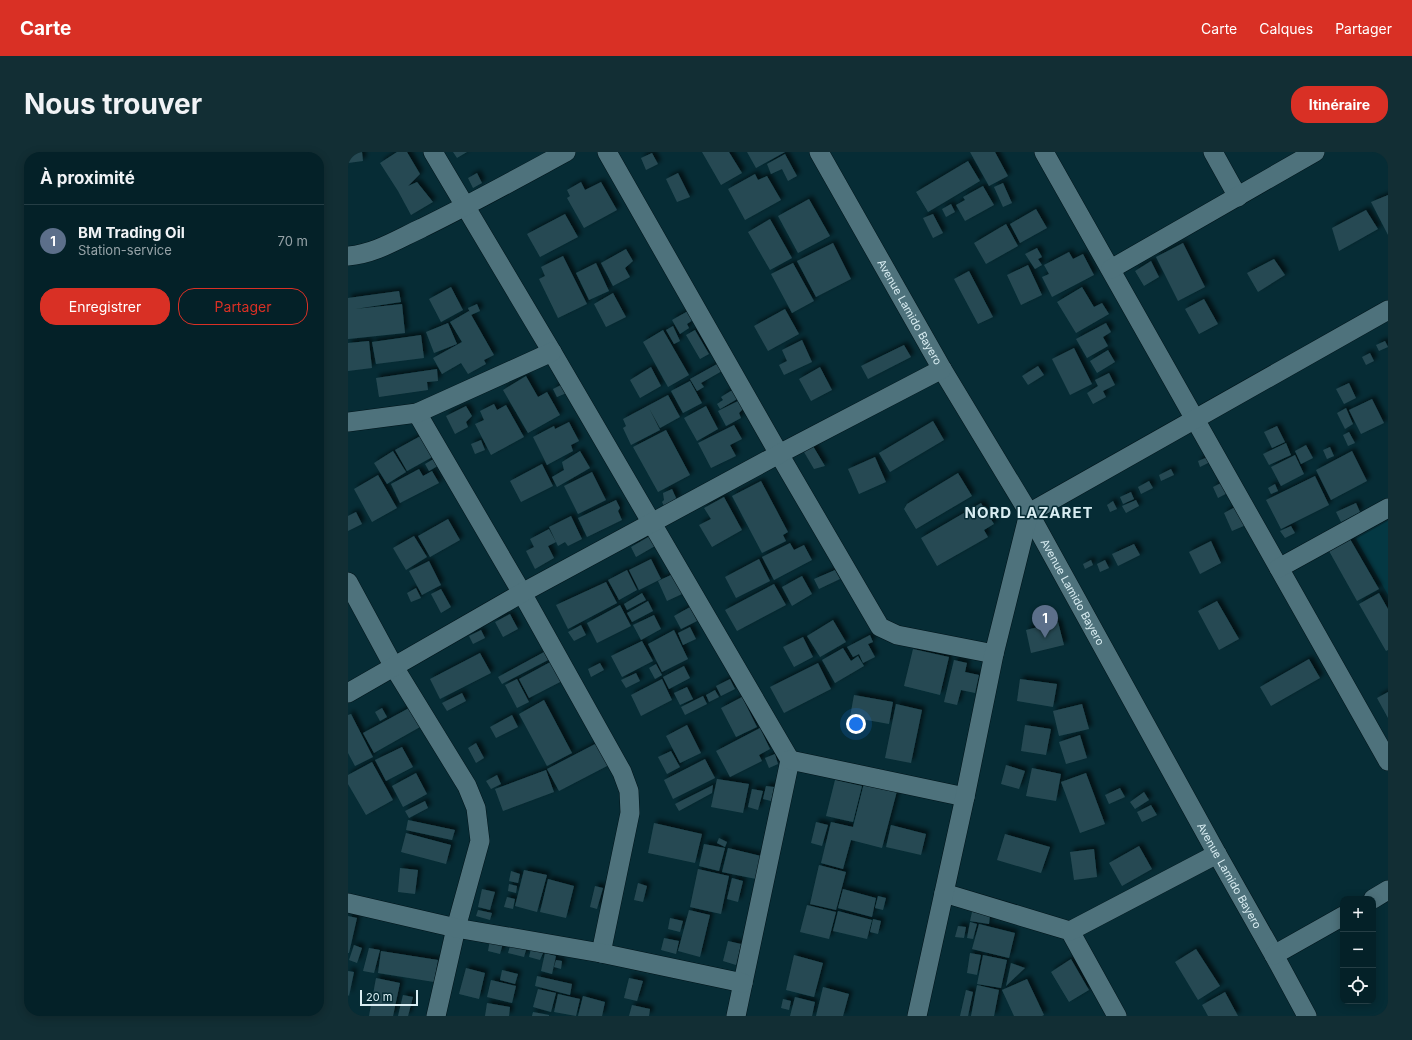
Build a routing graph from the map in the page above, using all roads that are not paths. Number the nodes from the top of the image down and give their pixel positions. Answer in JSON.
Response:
{"nodes":[{"id":1,"x":432,"y":152,"type":"edge"},
{"id":2,"x":566,"y":152,"type":"edge"},
{"id":3,"x":607,"y":152,"type":"edge"},
{"id":4,"x":819,"y":152,"type":"edge"},
{"id":5,"x":1044,"y":152,"type":"edge"},
{"id":6,"x":1213,"y":152,"type":"edge"},
{"id":7,"x":1316,"y":152,"type":"edge"},
{"id":8,"x":1238,"y":197,"type":"junction"},
{"id":9,"x":465,"y":207,"type":"junction"},
{"id":10,"x":348,"y":256,"type":"edge"},
{"id":11,"x":1110,"y":269,"type":"junction"},
{"id":12,"x":1388,"y":310,"type":"edge"},
{"id":13,"x":552,"y":352,"type":"junction"},
{"id":14,"x":942,"y":369,"type":"junction"},
{"id":15,"x":418,"y":412,"type":"junction"},
{"id":16,"x":1194,"y":419,"type":"junction"},
{"id":17,"x":348,"y":422,"type":"edge"},
{"id":18,"x":779,"y":454,"type":"junction"},
{"id":19,"x":1388,"y":508,"type":"edge"},
{"id":20,"x":1029,"y":513,"type":"junction"},
{"id":21,"x":651,"y":523,"type":"junction"},
{"id":22,"x":1279,"y":568,"type":"junction"},
{"id":23,"x":348,"y":582,"type":"edge"},
{"id":24,"x":522,"y":594,"type":"junction"},
{"id":25,"x":994,"y":654,"type":"junction"},
{"id":26,"x":394,"y":667,"type":"junction"},
{"id":27,"x":348,"y":693,"type":"edge"},
{"id":28,"x":790,"y":760,"type":"junction"},
{"id":29,"x":1388,"y":761,"type":"edge"},
{"id":30,"x":965,"y":797,"type":"junction"},
{"id":31,"x":1217,"y":854,"type":"junction"},
{"id":32,"x":1388,"y":890,"type":"edge"},
{"id":33,"x":944,"y":893,"type":"junction"},
{"id":34,"x":1376,"y":897,"type":"edge"},
{"id":35,"x":348,"y":903,"type":"edge"},
{"id":36,"x":1340,"y":918,"type":"edge"},
{"id":37,"x":456,"y":928,"type":"junction"},
{"id":38,"x":1070,"y":931,"type":"junction"},
{"id":39,"x":600,"y":953,"type":"junction"},
{"id":40,"x":1274,"y":955,"type":"junction"},
{"id":41,"x":743,"y":983,"type":"junction"},
{"id":42,"x":436,"y":1016,"type":"edge"},
{"id":43,"x":736,"y":1016,"type":"edge"},
{"id":44,"x":917,"y":1016,"type":"edge"},
{"id":45,"x":1117,"y":1016,"type":"edge"},
{"id":46,"x":1307,"y":1016,"type":"edge"}],
"edges":[{"from":1,"to":9,"type":"street"},
{"from":2,"to":9,"type":"street"},
{"from":3,"to":18,"type":"street"},
{"from":4,"to":14,"type":"street","name":"Avenue Lamido Bayero"},
{"from":5,"to":11,"type":"street"},
{"from":6,"to":8,"type":"street"},
{"from":7,"to":8,"type":"street"},
{"from":8,"to":11,"type":"street"},
{"from":9,"to":10,"type":"street"},
{"from":9,"to":13,"type":"street"},
{"from":11,"to":16,"type":"street"},
{"from":12,"to":16,"type":"street"},
{"from":13,"to":15,"type":"street"},
{"from":13,"to":21,"type":"street"},
{"from":14,"to":18,"type":"street"},
{"from":14,"to":20,"type":"street","name":"Avenue Lamido Bayero"},
{"from":15,"to":17,"type":"street"},
{"from":15,"to":24,"type":"street"},
{"from":16,"to":20,"type":"street"},
{"from":16,"to":22,"type":"street"},
{"from":18,"to":21,"type":"street"},
{"from":18,"to":25,"type":"street"},
{"from":19,"to":22,"type":"street"},
{"from":20,"to":25,"type":"street"},
{"from":20,"to":31,"type":"street","name":"Avenue Lamido Bayero"},
{"from":21,"to":24,"type":"street"},
{"from":21,"to":28,"type":"street"},
{"from":22,"to":29,"type":"street"},
{"from":23,"to":26,"type":"street"},
{"from":24,"to":26,"type":"street"},
{"from":24,"to":39,"type":"street"},
{"from":25,"to":30,"type":"street"},
{"from":26,"to":27,"type":"street"},
{"from":26,"to":37,"type":"street"},
{"from":28,"to":30,"type":"street"},
{"from":28,"to":41,"type":"street"},
{"from":30,"to":33,"type":"street"},
{"from":31,"to":38,"type":"street"},
{"from":31,"to":40,"type":"street","name":"Avenue Lamido Bayero"},
{"from":32,"to":34,"type":"street"},
{"from":33,"to":38,"type":"street"},
{"from":33,"to":44,"type":"street"},
{"from":35,"to":37,"type":"street"},
{"from":36,"to":40,"type":"street"},
{"from":37,"to":39,"type":"street"},
{"from":37,"to":42,"type":"street"},
{"from":38,"to":45,"type":"street"},
{"from":39,"to":41,"type":"street"},
{"from":40,"to":46,"type":"street","name":"Avenue Lamido Bayero"},
{"from":41,"to":43,"type":"street"}]}
